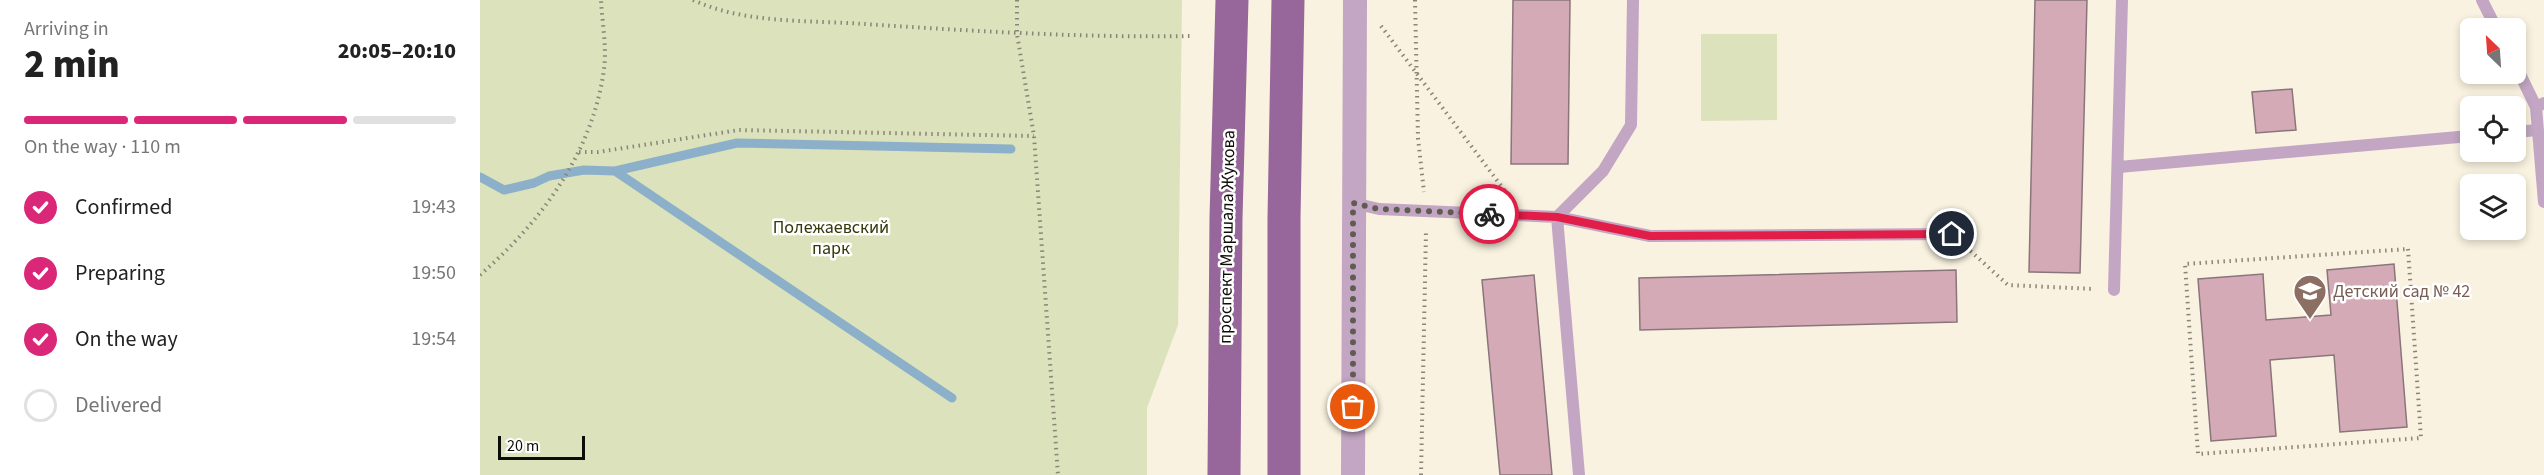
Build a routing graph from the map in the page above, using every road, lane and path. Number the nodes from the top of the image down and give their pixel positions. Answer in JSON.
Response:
{"nodes":[{"id":1,"x":601,"y":0,"type":"edge"},
{"id":2,"x":693,"y":0,"type":"edge"},
{"id":3,"x":1017,"y":0,"type":"edge"},
{"id":4,"x":1232,"y":0,"type":"edge"},
{"id":5,"x":1288,"y":0,"type":"edge"},
{"id":6,"x":1355,"y":0,"type":"edge"},
{"id":7,"x":1415,"y":0,"type":"edge"},
{"id":8,"x":1633,"y":0,"type":"edge"},
{"id":9,"x":2122,"y":0,"type":"edge"},
{"id":10,"x":2482,"y":0,"type":"edge"},
{"id":11,"x":2491,"y":18,"type":"edge"},
{"id":12,"x":1386,"y":33,"type":"dead end"},
{"id":13,"x":1017,"y":34,"type":"junction"},
{"id":14,"x":1193,"y":36,"type":"dead end"},
{"id":15,"x":1416,"y":73,"type":"junction"},
{"id":16,"x":2526,"y":82,"type":"edge"},
{"id":17,"x":2540,"y":105,"type":"edge"},
{"id":18,"x":2537,"y":130,"type":"junction"},
{"id":19,"x":2526,"y":131,"type":"edge"},
{"id":20,"x":1034,"y":136,"type":"junction"},
{"id":21,"x":2460,"y":137,"type":"edge"},
{"id":22,"x":579,"y":152,"type":"junction"},
{"id":23,"x":2119,"y":167,"type":"junction"},
{"id":24,"x":1425,"y":201,"type":"dead end"},
{"id":25,"x":2544,"y":202,"type":"edge"},
{"id":26,"x":1353,"y":203,"type":"junction"},
{"id":27,"x":1515,"y":205,"type":"dead end"},
{"id":28,"x":1557,"y":217,"type":"junction"},
{"id":29,"x":1426,"y":230,"type":"dead end"},
{"id":30,"x":1952,"y":234,"type":"joint"},
{"id":31,"x":480,"y":274,"type":"edge"},
{"id":32,"x":2114,"y":290,"type":"joint"},
{"id":33,"x":2187,"y":300,"type":"joint"},
{"id":34,"x":1058,"y":475,"type":"edge"},
{"id":35,"x":1224,"y":475,"type":"edge"},
{"id":36,"x":1284,"y":475,"type":"edge"},
{"id":37,"x":1353,"y":475,"type":"edge"},
{"id":38,"x":1421,"y":475,"type":"edge"},
{"id":39,"x":1580,"y":475,"type":"edge"}],
"edges":[{"from":1,"to":22,"type":"path"},
{"from":2,"to":13,"type":"path"},
{"from":3,"to":13,"type":"path"},
{"from":4,"to":35,"type":"main road","name":"проспект Маршала Жукова"},
{"from":5,"to":36,"type":"main road"},
{"from":6,"to":26,"type":"street"},
{"from":7,"to":15,"type":"path"},
{"from":8,"to":28,"type":"lane"},
{"from":9,"to":23,"type":"lane"},
{"from":10,"to":11,"type":"lane"},
{"from":12,"to":15,"type":"path"},
{"from":13,"to":14,"type":"path"},
{"from":13,"to":20,"type":"path"},
{"from":15,"to":24,"type":"path"},
{"from":15,"to":27,"type":"path"},
{"from":16,"to":17,"type":"lane"},
{"from":17,"to":18,"type":"lane"},
{"from":18,"to":19,"type":"lane"},
{"from":18,"to":25,"type":"lane"},
{"from":20,"to":22,"type":"path"},
{"from":20,"to":34,"type":"path"},
{"from":21,"to":23,"type":"lane"},
{"from":22,"to":31,"type":"path"},
{"from":23,"to":32,"type":"lane"},
{"from":26,"to":28,"type":"lane"},
{"from":26,"to":37,"type":"street"},
{"from":28,"to":30,"type":"lane"},
{"from":28,"to":39,"type":"lane"},
{"from":29,"to":38,"type":"path"},
{"from":30,"to":32,"type":"path"},
{"from":33,"to":33,"type":"path"}]}
